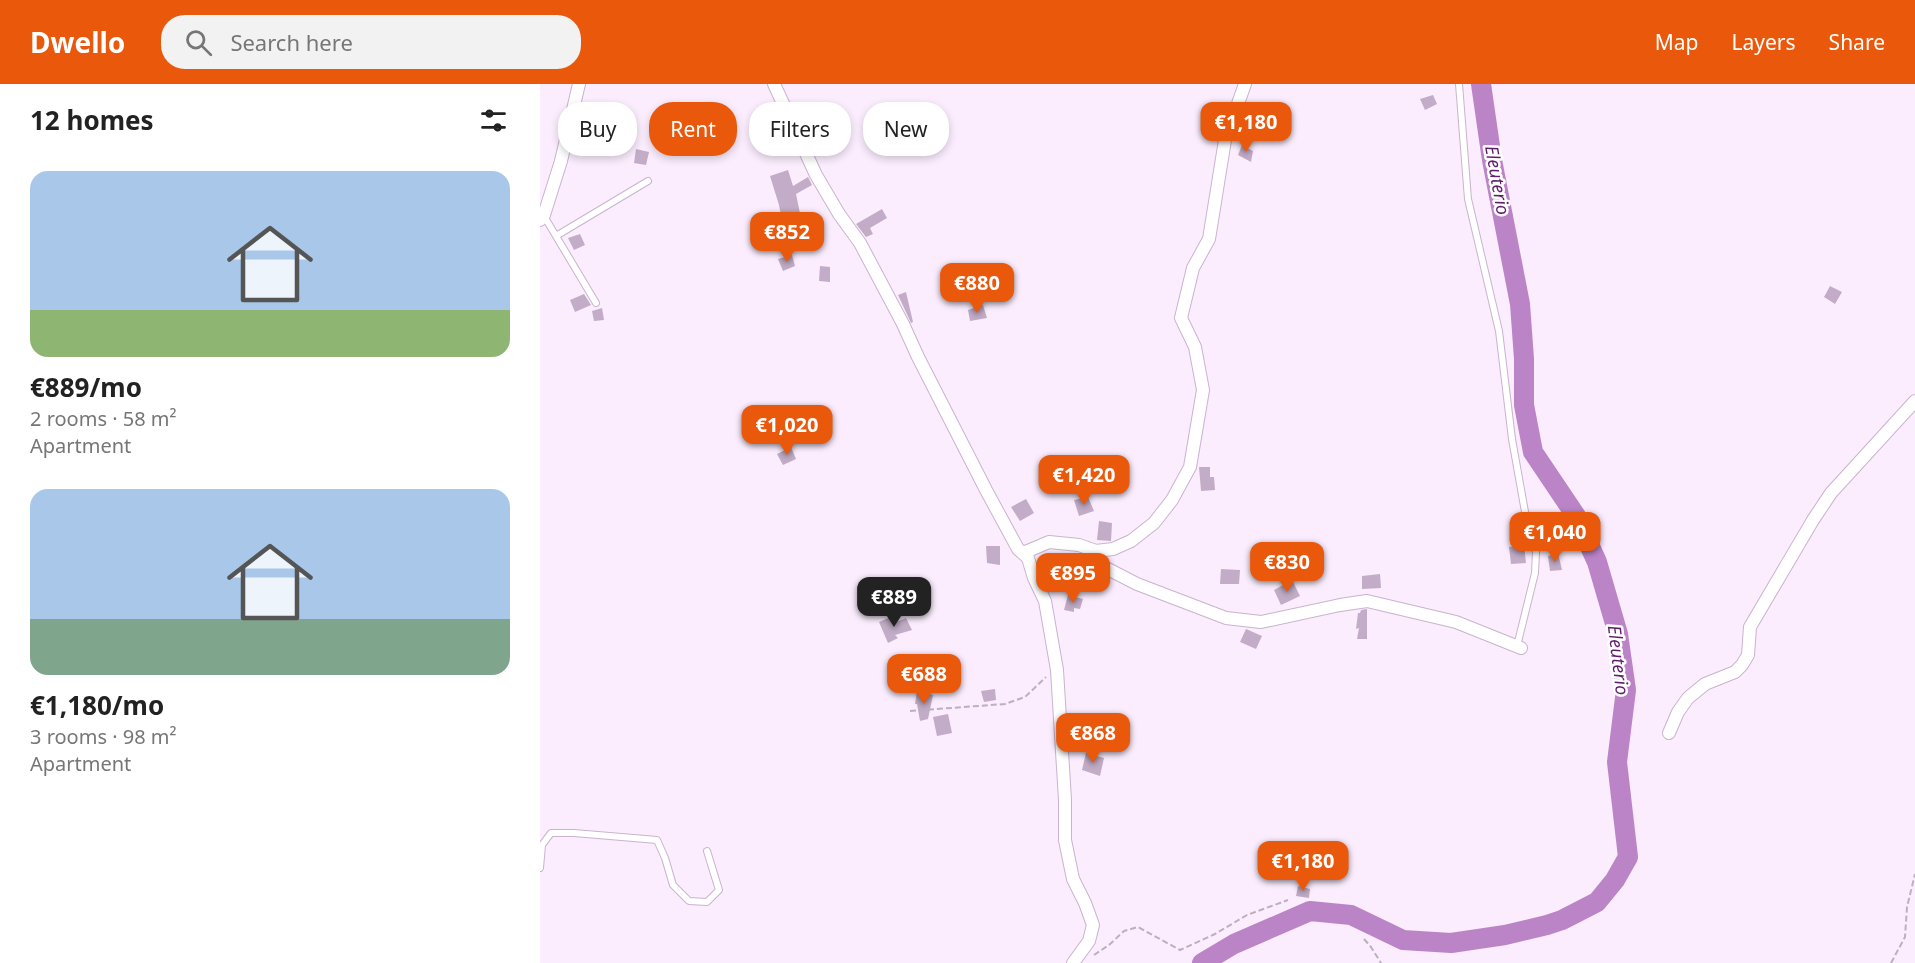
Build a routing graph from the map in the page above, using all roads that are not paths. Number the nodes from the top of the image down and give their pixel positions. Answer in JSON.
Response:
{"nodes":[{"id":1,"x":579,"y":84,"type":"edge"},
{"id":2,"x":774,"y":84,"type":"edge"},
{"id":3,"x":1245,"y":84,"type":"edge"},
{"id":4,"x":1459,"y":84,"type":"edge"},
{"id":5,"x":648,"y":181,"type":"dead end"},
{"id":6,"x":542,"y":217,"type":"edge"},
{"id":7,"x":556,"y":236,"type":"junction"},
{"id":8,"x":596,"y":303,"type":"dead end"},
{"id":9,"x":1915,"y":401,"type":"edge"},
{"id":10,"x":1096,"y":551,"type":"junction"},
{"id":11,"x":1023,"y":553,"type":"junction"},
{"id":12,"x":1519,"y":648,"type":"joint"},
{"id":13,"x":1669,"y":733,"type":"dead end"},
{"id":14,"x":707,"y":851,"type":"dead end"},
{"id":15,"x":540,"y":868,"type":"edge"},
{"id":16,"x":1073,"y":963,"type":"edge"}],
"edges":[{"from":1,"to":6,"type":"street"},
{"from":2,"to":11,"type":"street"},
{"from":3,"to":10,"type":"street"},
{"from":4,"to":12,"type":"lane"},
{"from":5,"to":7,"type":"lane"},
{"from":6,"to":7,"type":"lane"},
{"from":7,"to":8,"type":"lane"},
{"from":9,"to":13,"type":"street"},
{"from":10,"to":11,"type":"street"},
{"from":10,"to":12,"type":"street"},
{"from":11,"to":16,"type":"street"},
{"from":14,"to":15,"type":"lane"}]}
